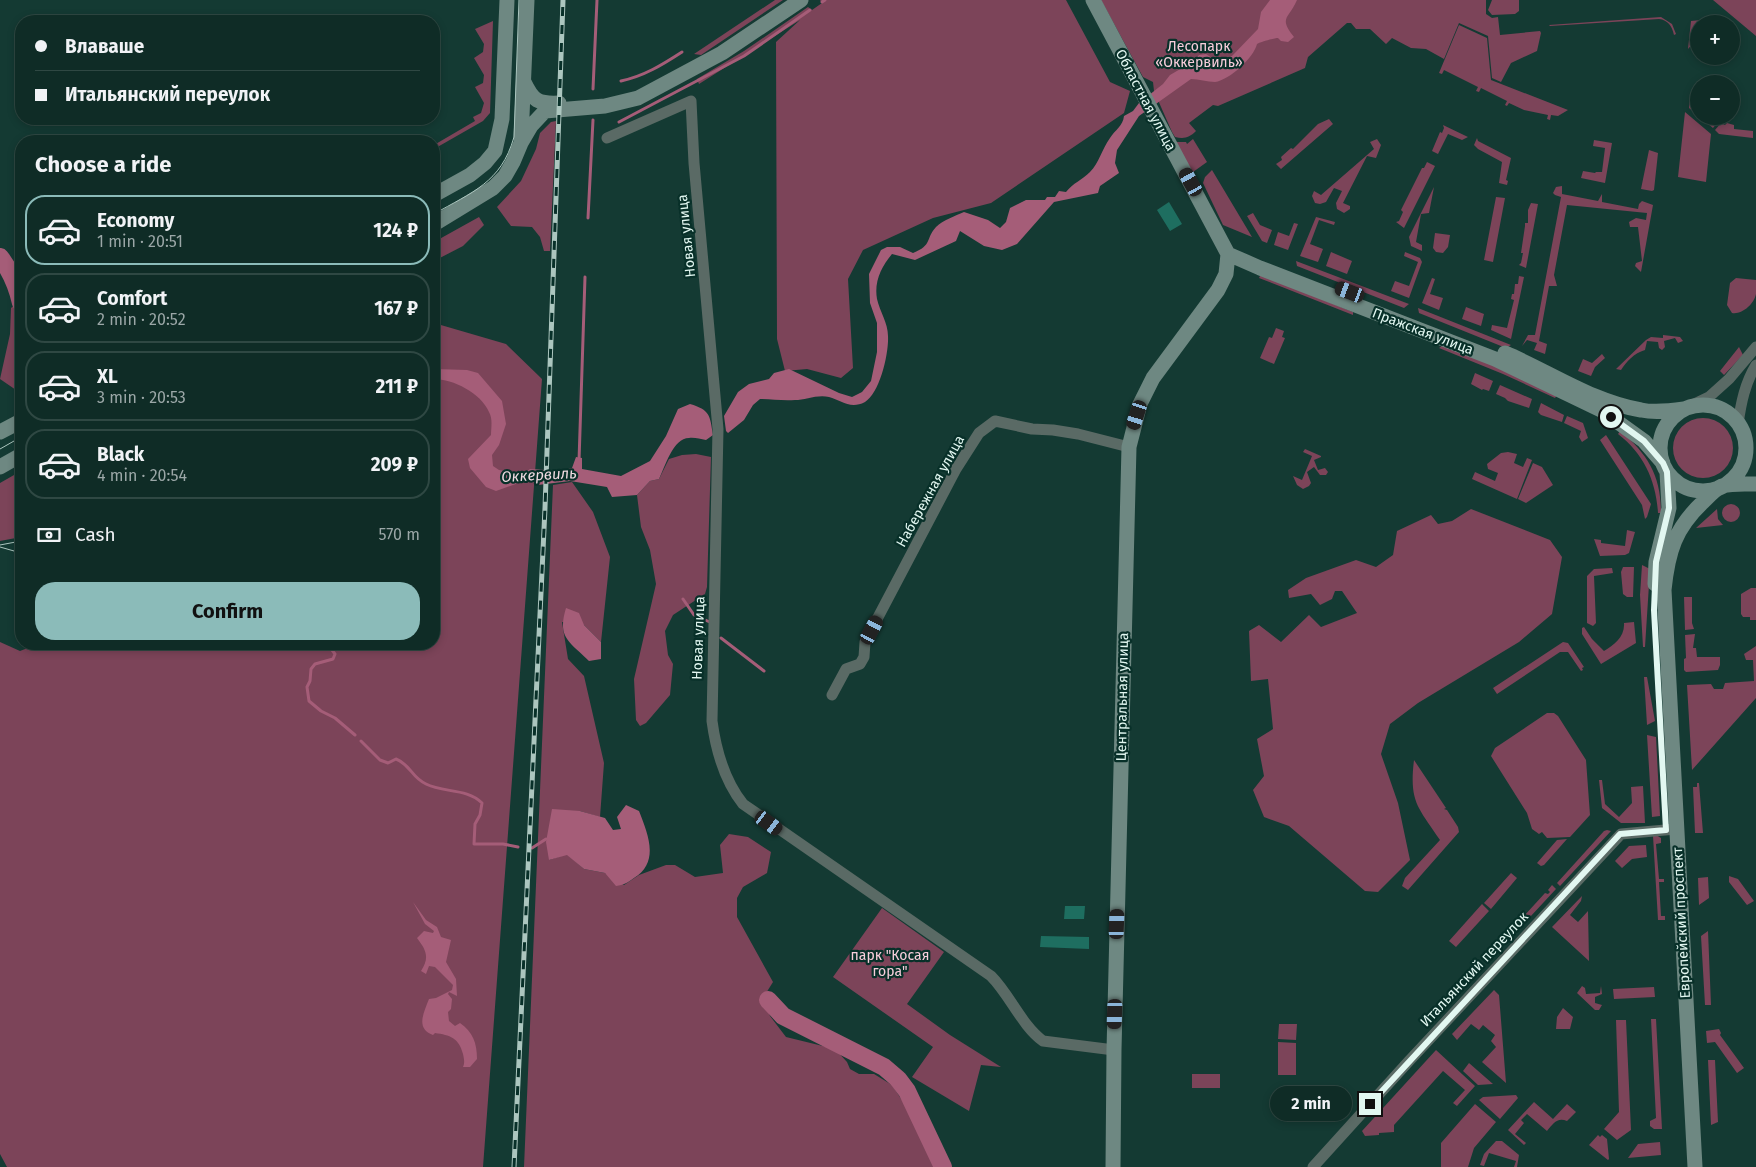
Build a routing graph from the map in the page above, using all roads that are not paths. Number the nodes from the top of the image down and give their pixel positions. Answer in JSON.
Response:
{"nodes":[{"id":1,"x":507,"y":0,"type":"edge"},
{"id":2,"x":527,"y":0,"type":"edge"},
{"id":3,"x":788,"y":0,"type":"edge"},
{"id":4,"x":801,"y":0,"type":"edge"},
{"id":5,"x":1093,"y":0,"type":"edge"},
{"id":6,"x":524,"y":82,"type":"junction"},
{"id":7,"x":546,"y":107,"type":"junction"},
{"id":8,"x":607,"y":138,"type":"dead end"},
{"id":9,"x":521,"y":142,"type":"junction"},
{"id":10,"x":440,"y":192,"type":"edge"},
{"id":11,"x":440,"y":220,"type":"edge"},
{"id":12,"x":1228,"y":254,"type":"junction"},
{"id":13,"x":1252,"y":265,"type":"junction"},
{"id":14,"x":1226,"y":274,"type":"junction"},
{"id":15,"x":1756,"y":347,"type":"edge"},
{"id":16,"x":1756,"y":365,"type":"edge"},
{"id":17,"x":1684,"y":410,"type":"junction"},
{"id":18,"x":15,"y":424,"type":"edge"},
{"id":19,"x":1738,"y":424,"type":"junction"},
{"id":20,"x":0,"y":432,"type":"edge"},
{"id":21,"x":1129,"y":447,"type":"junction"},
{"id":22,"x":1751,"y":448,"type":"edge"},
{"id":23,"x":15,"y":459,"type":"edge"},
{"id":24,"x":1665,"y":467,"type":"junction"},
{"id":25,"x":0,"y":468,"type":"edge"},
{"id":26,"x":1756,"y":484,"type":"edge"},
{"id":27,"x":1719,"y":487,"type":"junction"},
{"id":28,"x":832,"y":695,"type":"dead end"},
{"id":29,"x":1671,"y":830,"type":"junction"},
{"id":30,"x":1114,"y":1050,"type":"junction"},
{"id":31,"x":1113,"y":1167,"type":"edge"},
{"id":32,"x":1313,"y":1167,"type":"edge"},
{"id":33,"x":1685,"y":1167,"type":"edge"},
{"id":34,"x":1695,"y":1167,"type":"edge"}],
"edges":[{"from":1,"to":10,"type":"street"},
{"from":2,"to":6,"type":"street"},
{"from":3,"to":7,"type":"street"},
{"from":4,"to":7,"type":"street"},
{"from":5,"to":12,"type":"street","name":"Областная улица"},
{"from":6,"to":7,"type":"street"},
{"from":6,"to":9,"type":"street"},
{"from":7,"to":9,"type":"street"},
{"from":8,"to":30,"type":"street","name":"Новая улица"},
{"from":9,"to":11,"type":"street"},
{"from":12,"to":13,"type":"street","name":"Пражская улица"},
{"from":12,"to":14,"type":"street","name":"Центральная улица"},
{"from":12,"to":17,"type":"street","name":"Пражская улица"},
{"from":13,"to":14,"type":"street"},
{"from":13,"to":24,"type":"street","name":"Пражская улица"},
{"from":14,"to":21,"type":"street","name":"Центральная улица"},
{"from":15,"to":17,"type":"street"},
{"from":16,"to":19,"type":"street"},
{"from":17,"to":19,"type":"street"},
{"from":17,"to":24,"type":"street"},
{"from":18,"to":20,"type":"street"},
{"from":19,"to":22,"type":"street"},
{"from":21,"to":28,"type":"street","name":"Набережная улица"},
{"from":21,"to":30,"type":"street","name":"Центральная улица"},
{"from":22,"to":27,"type":"street"},
{"from":23,"to":25,"type":"street"},
{"from":24,"to":27,"type":"street"},
{"from":24,"to":29,"type":"street","name":"Европейский проспект"},
{"from":26,"to":27,"type":"street"},
{"from":27,"to":29,"type":"street","name":"Европейский проспект"},
{"from":29,"to":32,"type":"street","name":"Итальянский переулок"},
{"from":29,"to":33,"type":"street","name":"Европейский проспект"},
{"from":29,"to":34,"type":"street","name":"Европейский проспект"},
{"from":30,"to":31,"type":"street","name":"Центральная улица"}]}
